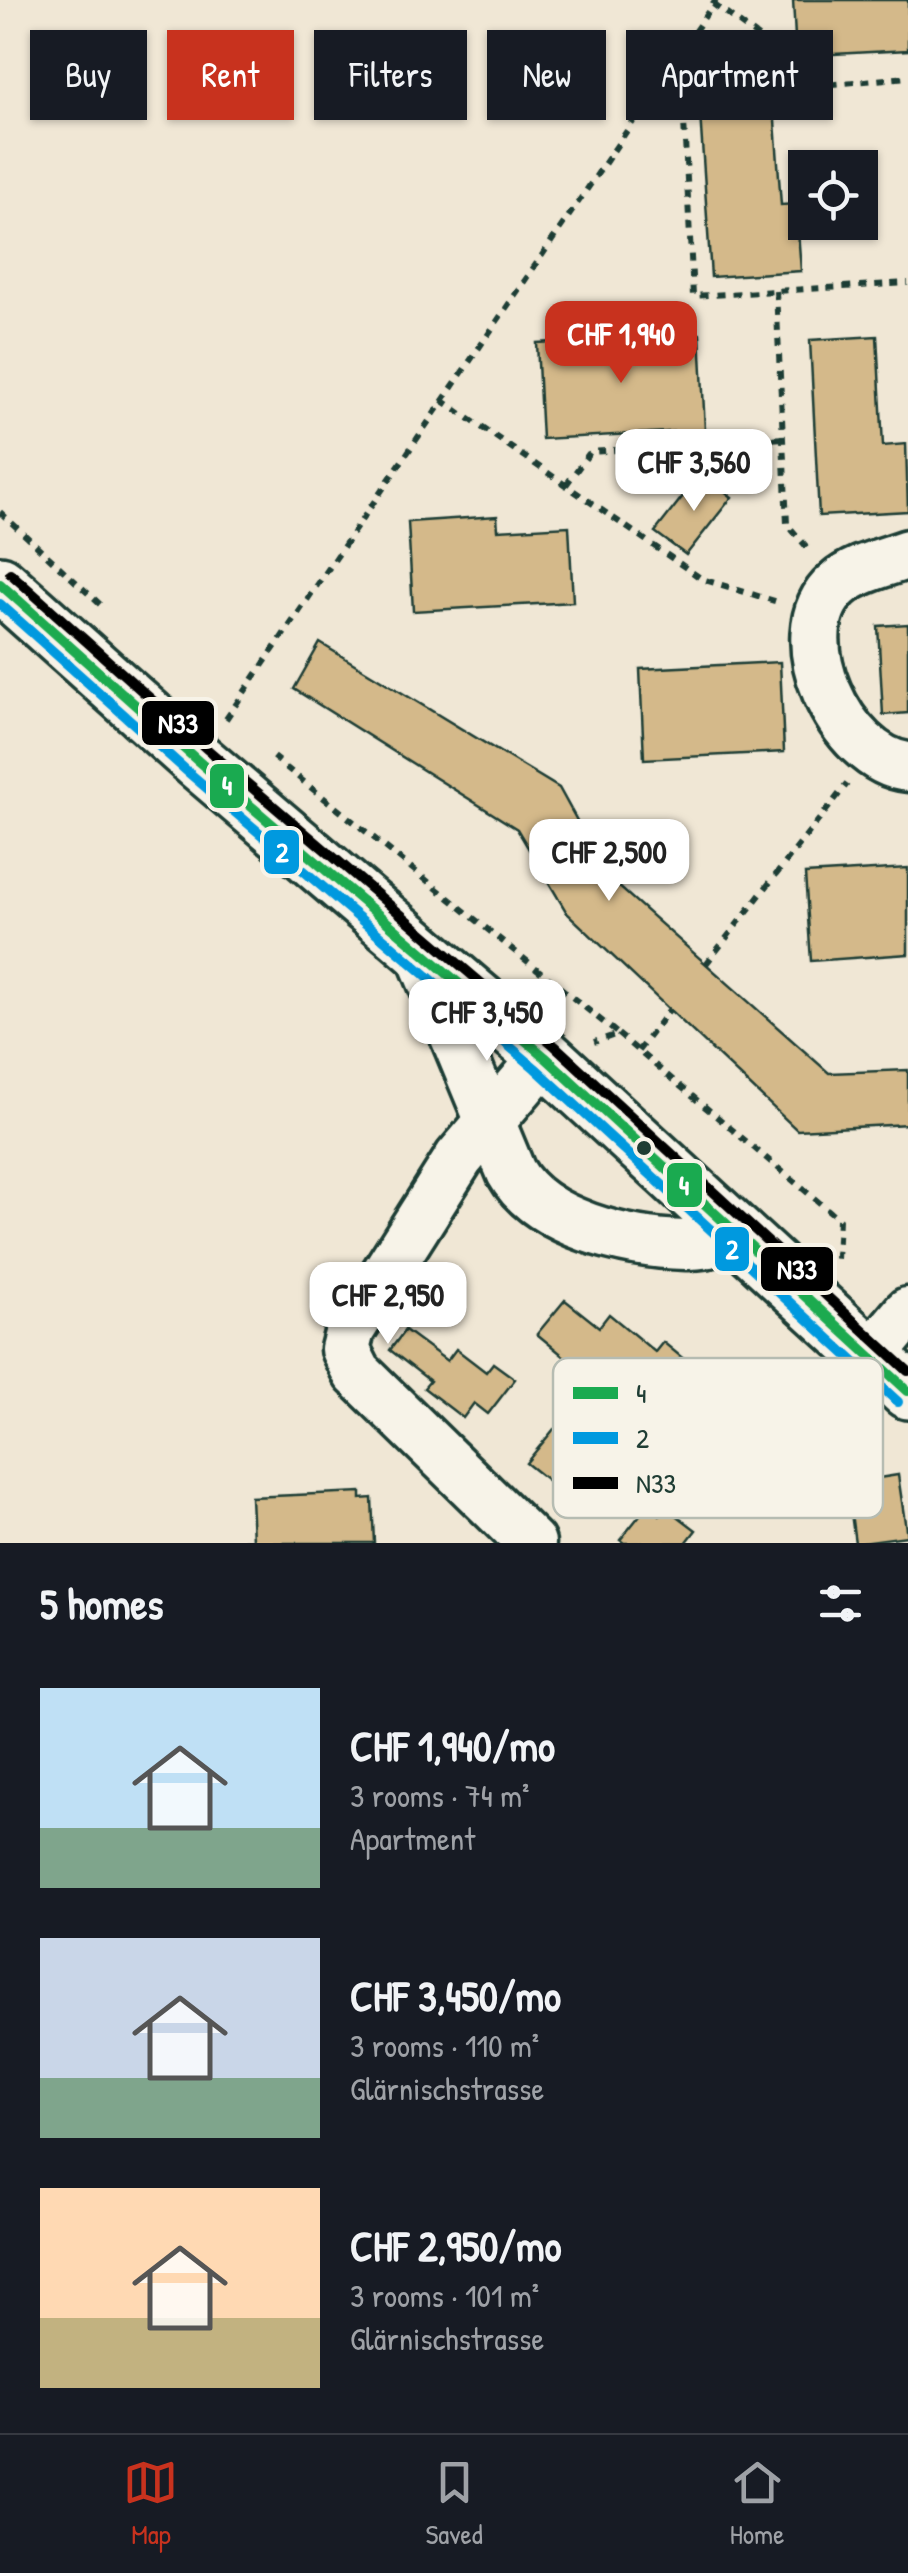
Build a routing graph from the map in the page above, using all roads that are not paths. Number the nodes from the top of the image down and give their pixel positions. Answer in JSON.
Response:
{"nodes":[{"id":1,"x":908,"y":554,"type":"edge"},
{"id":2,"x":0,"y":584,"type":"edge"},
{"id":3,"x":889,"y":761,"type":"edge"},
{"id":4,"x":417,"y":945,"type":"junction"},
{"id":5,"x":545,"y":1057,"type":"junction"},
{"id":6,"x":490,"y":1122,"type":"junction"},
{"id":7,"x":740,"y":1236,"type":"junction"},
{"id":8,"x":908,"y":1312,"type":"edge"},
{"id":9,"x":872,"y":1358,"type":"edge"},
{"id":10,"x":889,"y":1374,"type":"edge"},
{"id":11,"x":531,"y":1543,"type":"edge"}],
"edges":[{"from":1,"to":3,"type":"street"},
{"from":2,"to":4,"type":"main road"},
{"from":4,"to":5,"type":"main road"},
{"from":4,"to":6,"type":"street"},
{"from":5,"to":6,"type":"street"},
{"from":5,"to":7,"type":"main road"},
{"from":6,"to":7,"type":"street"},
{"from":6,"to":11,"type":"street"},
{"from":7,"to":9,"type":"main road"},
{"from":8,"to":10,"type":"street"}]}
